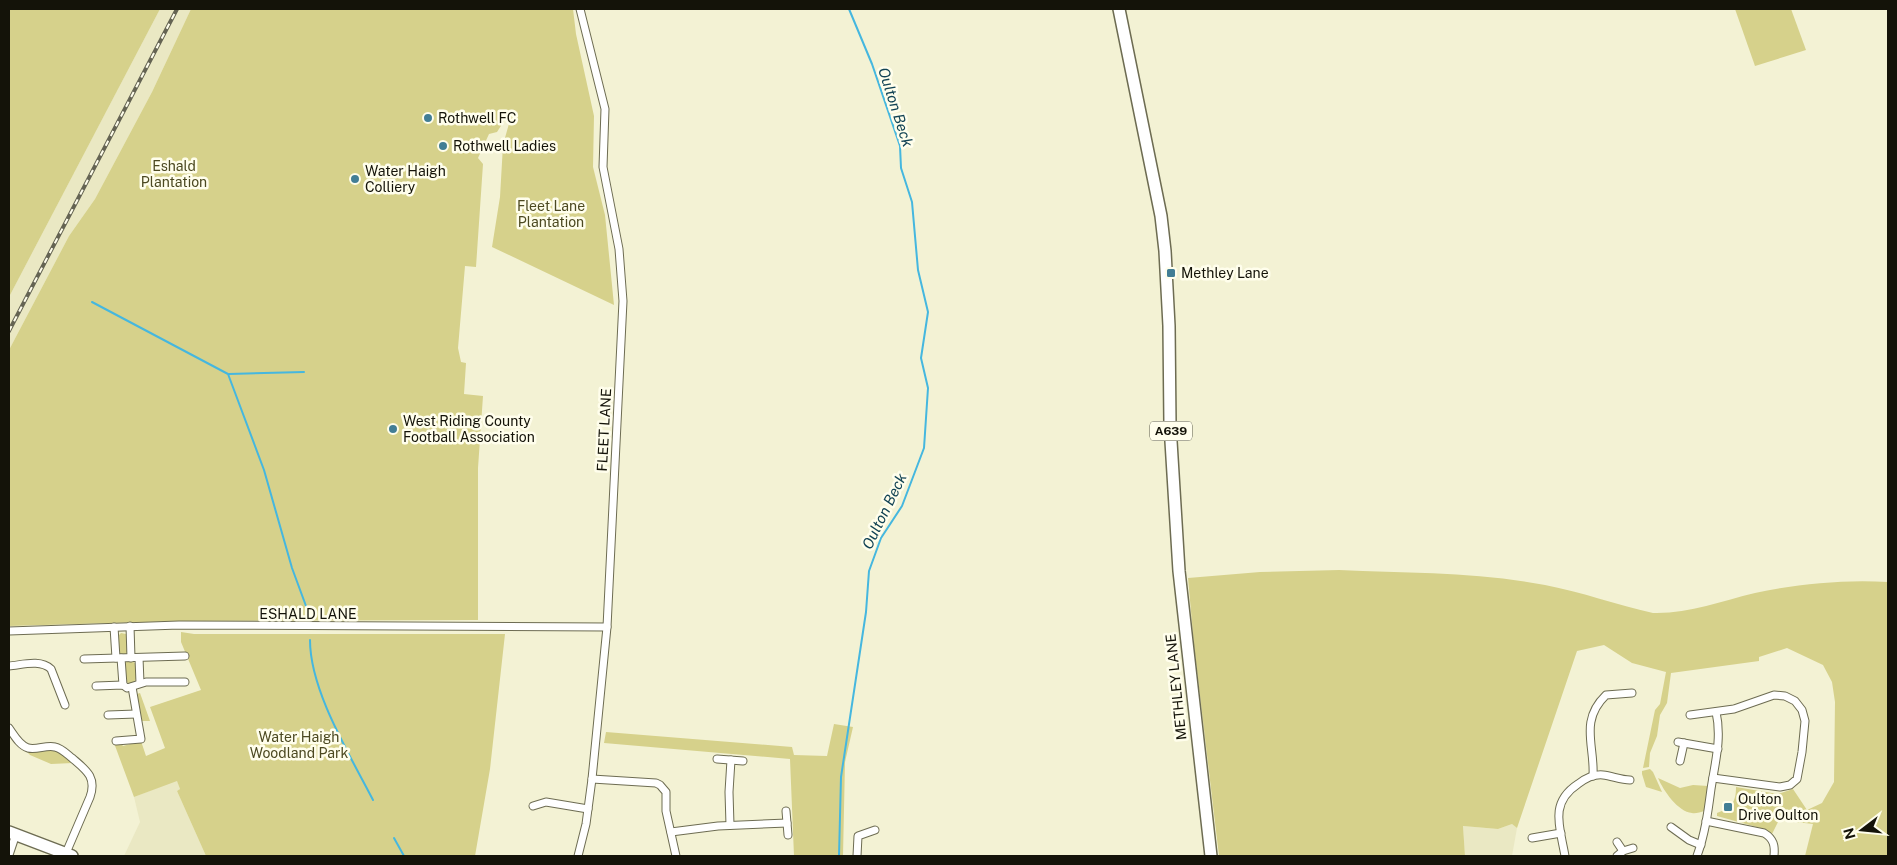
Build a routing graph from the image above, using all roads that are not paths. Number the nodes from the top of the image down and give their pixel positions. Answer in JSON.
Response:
{"nodes":[{"id":1,"x":580,"y":9,"type":"edge"},
{"id":2,"x":1119,"y":9,"type":"edge"},
{"id":3,"x":130,"y":626,"type":"junction"},
{"id":4,"x":114,"y":627,"type":"junction"},
{"id":5,"x":607,"y":627,"type":"junction"},
{"id":6,"x":9,"y":631,"type":"edge"},
{"id":7,"x":185,"y":656,"type":"dead end"},
{"id":8,"x":118,"y":658,"type":"junction"},
{"id":9,"x":131,"y":658,"type":"junction"},
{"id":10,"x":140,"y":658,"type":"junction"},
{"id":11,"x":84,"y":659,"type":"dead end"},
{"id":12,"x":9,"y":666,"type":"edge"},
{"id":13,"x":185,"y":682,"type":"dead end"},
{"id":14,"x":140,"y":683,"type":"junction"},
{"id":15,"x":123,"y":685,"type":"junction"},
{"id":16,"x":96,"y":686,"type":"dead end"},
{"id":17,"x":132,"y":687,"type":"junction"},
{"id":18,"x":1602,"y":687,"type":"dead end"},
{"id":19,"x":1632,"y":693,"type":"dead end"},
{"id":20,"x":61,"y":696,"type":"junction"},
{"id":21,"x":1606,"y":696,"type":"junction"},
{"id":22,"x":54,"y":700,"type":"dead end"},
{"id":23,"x":65,"y":705,"type":"dead end"},
{"id":24,"x":1716,"y":712,"type":"junction"},
{"id":25,"x":136,"y":714,"type":"junction"},
{"id":26,"x":108,"y":715,"type":"dead end"},
{"id":27,"x":1690,"y":715,"type":"dead end"},
{"id":28,"x":9,"y":728,"type":"edge"},
{"id":29,"x":116,"y":741,"type":"dead end"},
{"id":30,"x":1718,"y":749,"type":"junction"},
{"id":31,"x":717,"y":759,"type":"dead end"},
{"id":32,"x":731,"y":760,"type":"junction"},
{"id":33,"x":743,"y":761,"type":"dead end"},
{"id":34,"x":1680,"y":761,"type":"dead end"},
{"id":35,"x":1593,"y":776,"type":"junction"},
{"id":36,"x":1713,"y":778,"type":"junction"},
{"id":37,"x":592,"y":779,"type":"junction"},
{"id":38,"x":1630,"y":780,"type":"dead end"},
{"id":39,"x":532,"y":807,"type":"dead end"},
{"id":40,"x":588,"y":809,"type":"junction"},
{"id":41,"x":786,"y":811,"type":"dead end"},
{"id":42,"x":1706,"y":821,"type":"junction"},
{"id":43,"x":787,"y":823,"type":"junction"},
{"id":44,"x":730,"y":825,"type":"junction"},
{"id":45,"x":1671,"y":827,"type":"dead end"},
{"id":46,"x":875,"y":830,"type":"dead end"},
{"id":47,"x":671,"y":832,"type":"junction"},
{"id":48,"x":12,"y":833,"type":"edge"},
{"id":49,"x":1561,"y":833,"type":"junction"},
{"id":50,"x":788,"y":835,"type":"dead end"},
{"id":51,"x":1532,"y":838,"type":"dead end"},
{"id":52,"x":1617,"y":842,"type":"dead end"},
{"id":53,"x":1701,"y":845,"type":"junction"},
{"id":54,"x":1633,"y":848,"type":"dead end"},
{"id":55,"x":1623,"y":851,"type":"junction"},
{"id":56,"x":9,"y":854,"type":"edge"},
{"id":57,"x":69,"y":855,"type":"edge"},
{"id":58,"x":578,"y":856,"type":"edge"},
{"id":59,"x":676,"y":856,"type":"edge"},
{"id":60,"x":857,"y":856,"type":"edge"},
{"id":61,"x":1212,"y":856,"type":"edge"},
{"id":62,"x":1565,"y":856,"type":"edge"},
{"id":63,"x":1617,"y":856,"type":"edge"},
{"id":64,"x":1697,"y":856,"type":"edge"},
{"id":65,"x":1774,"y":856,"type":"edge"}],
"edges":[{"from":1,"to":5,"type":"street","name":"FLEET LANE"},
{"from":2,"to":61,"type":"main road","name":"METHLEY LANE","number":"A639"},
{"from":3,"to":4,"type":"street","name":"ESHALD LANE"},
{"from":3,"to":5,"type":"street","name":"ESHALD LANE"},
{"from":3,"to":9,"type":"street"},
{"from":4,"to":6,"type":"street","name":"ESHALD LANE"},
{"from":4,"to":8,"type":"street"},
{"from":5,"to":37,"type":"street","name":"FLEET LANE"},
{"from":7,"to":10,"type":"street"},
{"from":8,"to":9,"type":"street"},
{"from":8,"to":11,"type":"street"},
{"from":8,"to":15,"type":"street"},
{"from":9,"to":10,"type":"street"},
{"from":10,"to":14,"type":"street"},
{"from":12,"to":20,"type":"street"},
{"from":13,"to":14,"type":"street"},
{"from":14,"to":17,"type":"street"},
{"from":15,"to":16,"type":"street"},
{"from":15,"to":17,"type":"street"},
{"from":17,"to":25,"type":"street"},
{"from":18,"to":21,"type":"street"},
{"from":19,"to":21,"type":"street"},
{"from":20,"to":22,"type":"street"},
{"from":20,"to":23,"type":"street"},
{"from":21,"to":35,"type":"street"},
{"from":24,"to":27,"type":"street"},
{"from":24,"to":30,"type":"street"},
{"from":24,"to":36,"type":"street"},
{"from":25,"to":26,"type":"street"},
{"from":25,"to":29,"type":"street"},
{"from":28,"to":57,"type":"street"},
{"from":30,"to":34,"type":"street"},
{"from":30,"to":36,"type":"street"},
{"from":31,"to":32,"type":"street"},
{"from":32,"to":33,"type":"street"},
{"from":32,"to":44,"type":"street"},
{"from":35,"to":38,"type":"street"},
{"from":35,"to":49,"type":"street"},
{"from":36,"to":42,"type":"street"},
{"from":37,"to":40,"type":"street","name":"FLEET LANE"},
{"from":37,"to":47,"type":"street"},
{"from":39,"to":40,"type":"street"},
{"from":40,"to":58,"type":"street","name":"FLEET LANE"},
{"from":41,"to":43,"type":"street"},
{"from":42,"to":53,"type":"street"},
{"from":42,"to":65,"type":"street"},
{"from":43,"to":44,"type":"street"},
{"from":43,"to":50,"type":"street"},
{"from":44,"to":47,"type":"street"},
{"from":45,"to":53,"type":"street"},
{"from":46,"to":60,"type":"street"},
{"from":47,"to":59,"type":"street"},
{"from":48,"to":56,"type":"street"},
{"from":48,"to":57,"type":"main road"},
{"from":49,"to":51,"type":"street"},
{"from":49,"to":62,"type":"street"},
{"from":52,"to":55,"type":"street"},
{"from":53,"to":64,"type":"street"},
{"from":54,"to":55,"type":"street"},
{"from":55,"to":63,"type":"street"}]}
